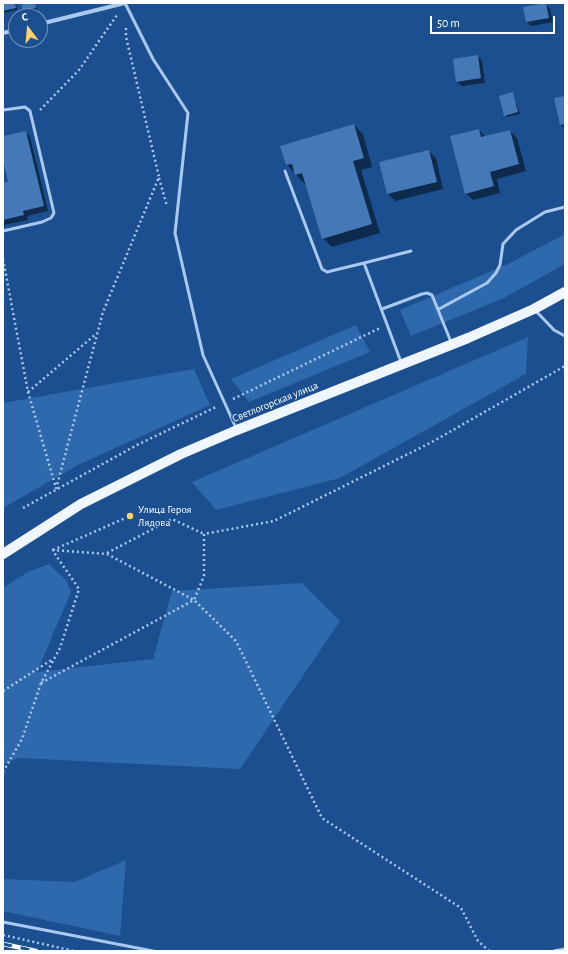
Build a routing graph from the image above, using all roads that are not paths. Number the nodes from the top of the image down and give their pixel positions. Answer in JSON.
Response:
{"nodes":[{"id":1,"x":125,"y":3,"type":"edge"},
{"id":2,"x":48,"y":22,"type":"edge"},
{"id":3,"x":3,"y":110,"type":"edge"},
{"id":4,"x":285,"y":171,"type":"dead end"},
{"id":5,"x":565,"y":207,"type":"edge"},
{"id":6,"x":3,"y":231,"type":"edge"},
{"id":7,"x":411,"y":250,"type":"dead end"},
{"id":8,"x":364,"y":263,"type":"junction"},
{"id":9,"x":565,"y":292,"type":"edge"},
{"id":10,"x":382,"y":309,"type":"junction"},
{"id":11,"x":439,"y":309,"type":"junction"},
{"id":12,"x":534,"y":309,"type":"junction"},
{"id":13,"x":565,"y":336,"type":"edge"},
{"id":14,"x":452,"y":344,"type":"junction"},
{"id":15,"x":402,"y":364,"type":"junction"},
{"id":16,"x":237,"y":430,"type":"junction"},
{"id":17,"x":3,"y":554,"type":"edge"},
{"id":18,"x":3,"y":922,"type":"edge"},
{"id":19,"x":565,"y":949,"type":"edge"},
{"id":20,"x":153,"y":951,"type":"edge"},
{"id":21,"x":554,"y":951,"type":"edge"}],
"edges":[{"from":1,"to":2,"type":"street"},
{"from":1,"to":16,"type":"lane"},
{"from":3,"to":6,"type":"lane"},
{"from":4,"to":8,"type":"lane"},
{"from":5,"to":11,"type":"lane"},
{"from":7,"to":8,"type":"lane"},
{"from":8,"to":10,"type":"lane"},
{"from":9,"to":12,"type":"main road","name":"Светлогорская улица"},
{"from":10,"to":11,"type":"lane"},
{"from":10,"to":15,"type":"lane"},
{"from":11,"to":14,"type":"lane"},
{"from":12,"to":13,"type":"lane"},
{"from":12,"to":14,"type":"main road","name":"Светлогорская улица"},
{"from":14,"to":15,"type":"main road","name":"Светлогорская улица"},
{"from":15,"to":16,"type":"main road","name":"Светлогорская улица"},
{"from":16,"to":17,"type":"main road","name":"Светлогорская улица"},
{"from":18,"to":20,"type":"lane"},
{"from":19,"to":21,"type":"lane"}]}
